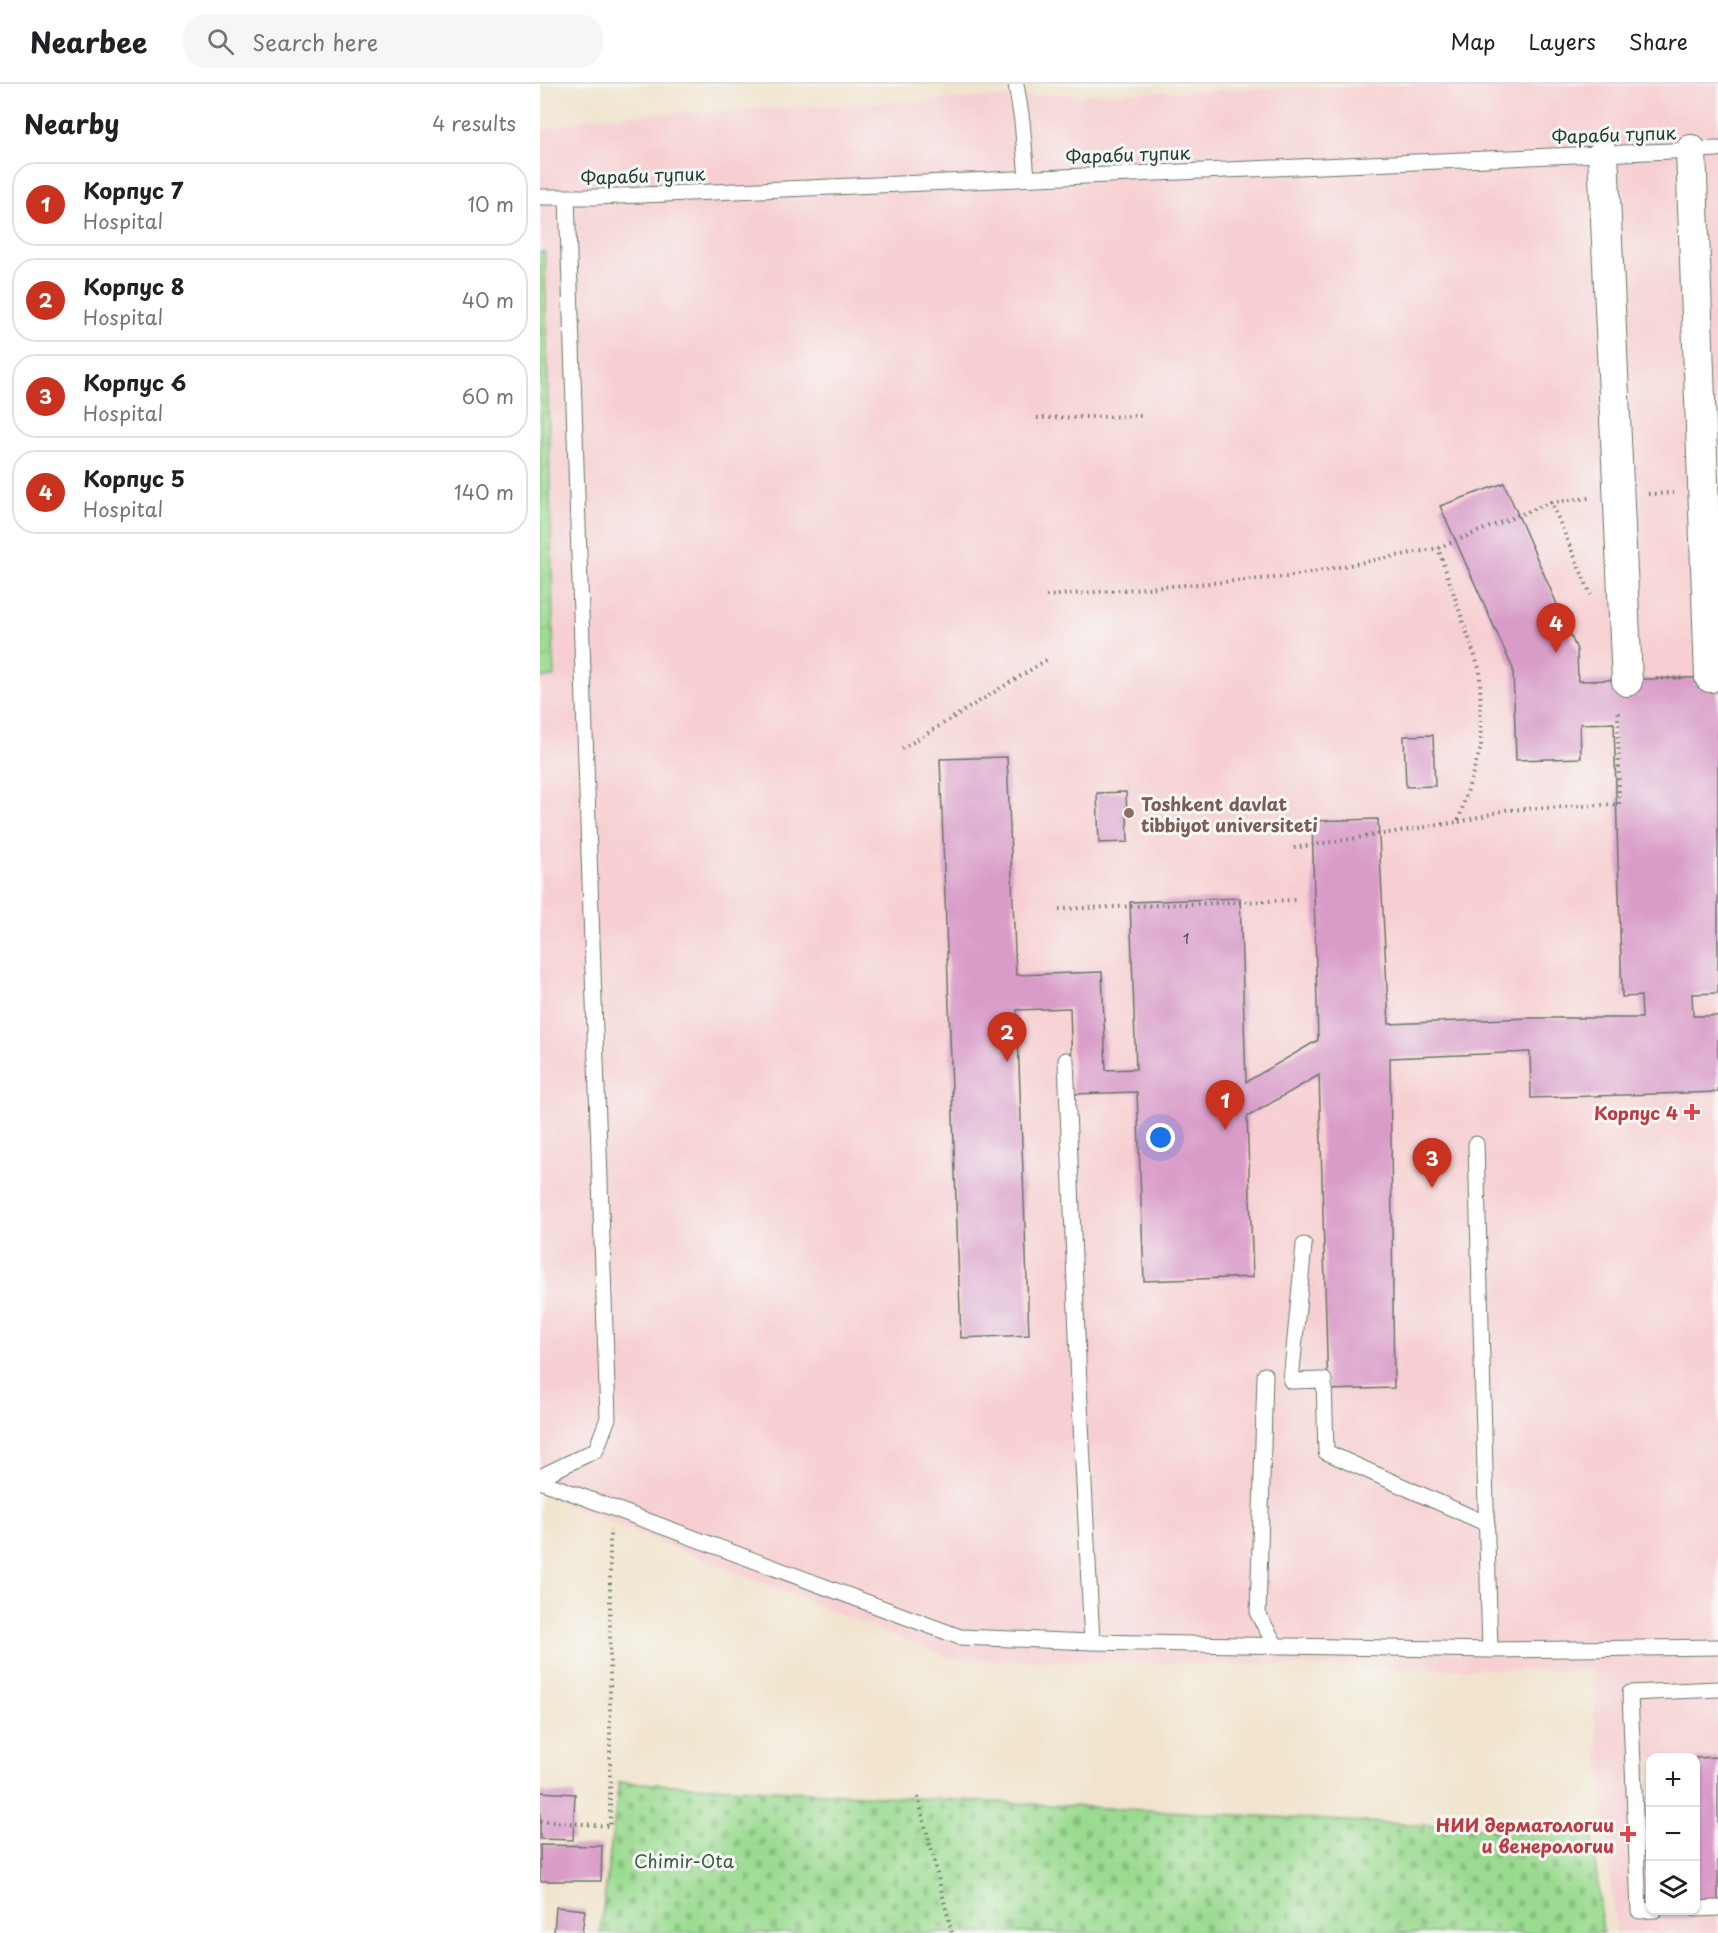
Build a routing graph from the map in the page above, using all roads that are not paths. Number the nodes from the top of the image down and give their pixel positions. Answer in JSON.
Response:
{"nodes":[{"id":1,"x":1016,"y":84,"type":"edge"},
{"id":2,"x":1705,"y":150,"type":"edge"},
{"id":3,"x":1603,"y":154,"type":"junction"},
{"id":4,"x":1026,"y":178,"type":"junction"},
{"id":5,"x":540,"y":197,"type":"edge"},
{"id":6,"x":567,"y":197,"type":"junction"},
{"id":7,"x":1710,"y":677,"type":"road end"},
{"id":8,"x":1627,"y":681,"type":"road end"},
{"id":9,"x":1066,"y":1060,"type":"dead end"},
{"id":10,"x":1476,"y":1144,"type":"dead end"},
{"id":11,"x":1304,"y":1245,"type":"dead end"},
{"id":12,"x":1265,"y":1374,"type":"dead end"},
{"id":13,"x":540,"y":1479,"type":"edge"},
{"id":14,"x":1487,"y":1524,"type":"junction"},
{"id":15,"x":1092,"y":1642,"type":"junction"},
{"id":16,"x":1276,"y":1646,"type":"junction"},
{"id":17,"x":1718,"y":1647,"type":"edge"},
{"id":18,"x":1490,"y":1650,"type":"junction"},
{"id":19,"x":1718,"y":1689,"type":"edge"},
{"id":20,"x":1718,"y":1908,"type":"edge"},
{"id":21,"x":1700,"y":1909,"type":"edge"},
{"id":22,"x":1646,"y":1911,"type":"edge"}],
"edges":[{"from":1,"to":4,"type":"lane"},
{"from":2,"to":3,"type":"lane","name":"Фараби тупик"},
{"from":2,"to":7,"type":"street"},
{"from":3,"to":4,"type":"lane","name":"Фараби тупик"},
{"from":3,"to":8,"type":"street"},
{"from":4,"to":6,"type":"lane","name":"Фараби тупик"},
{"from":5,"to":6,"type":"lane","name":"Фараби тупик"},
{"from":6,"to":13,"type":"lane"},
{"from":9,"to":15,"type":"lane"},
{"from":10,"to":14,"type":"lane"},
{"from":11,"to":14,"type":"lane"},
{"from":12,"to":16,"type":"lane"},
{"from":13,"to":15,"type":"lane"},
{"from":14,"to":18,"type":"lane"},
{"from":15,"to":16,"type":"lane"},
{"from":16,"to":18,"type":"lane"},
{"from":17,"to":18,"type":"lane"},
{"from":19,"to":22,"type":"lane"},
{"from":20,"to":21,"type":"lane"}]}
